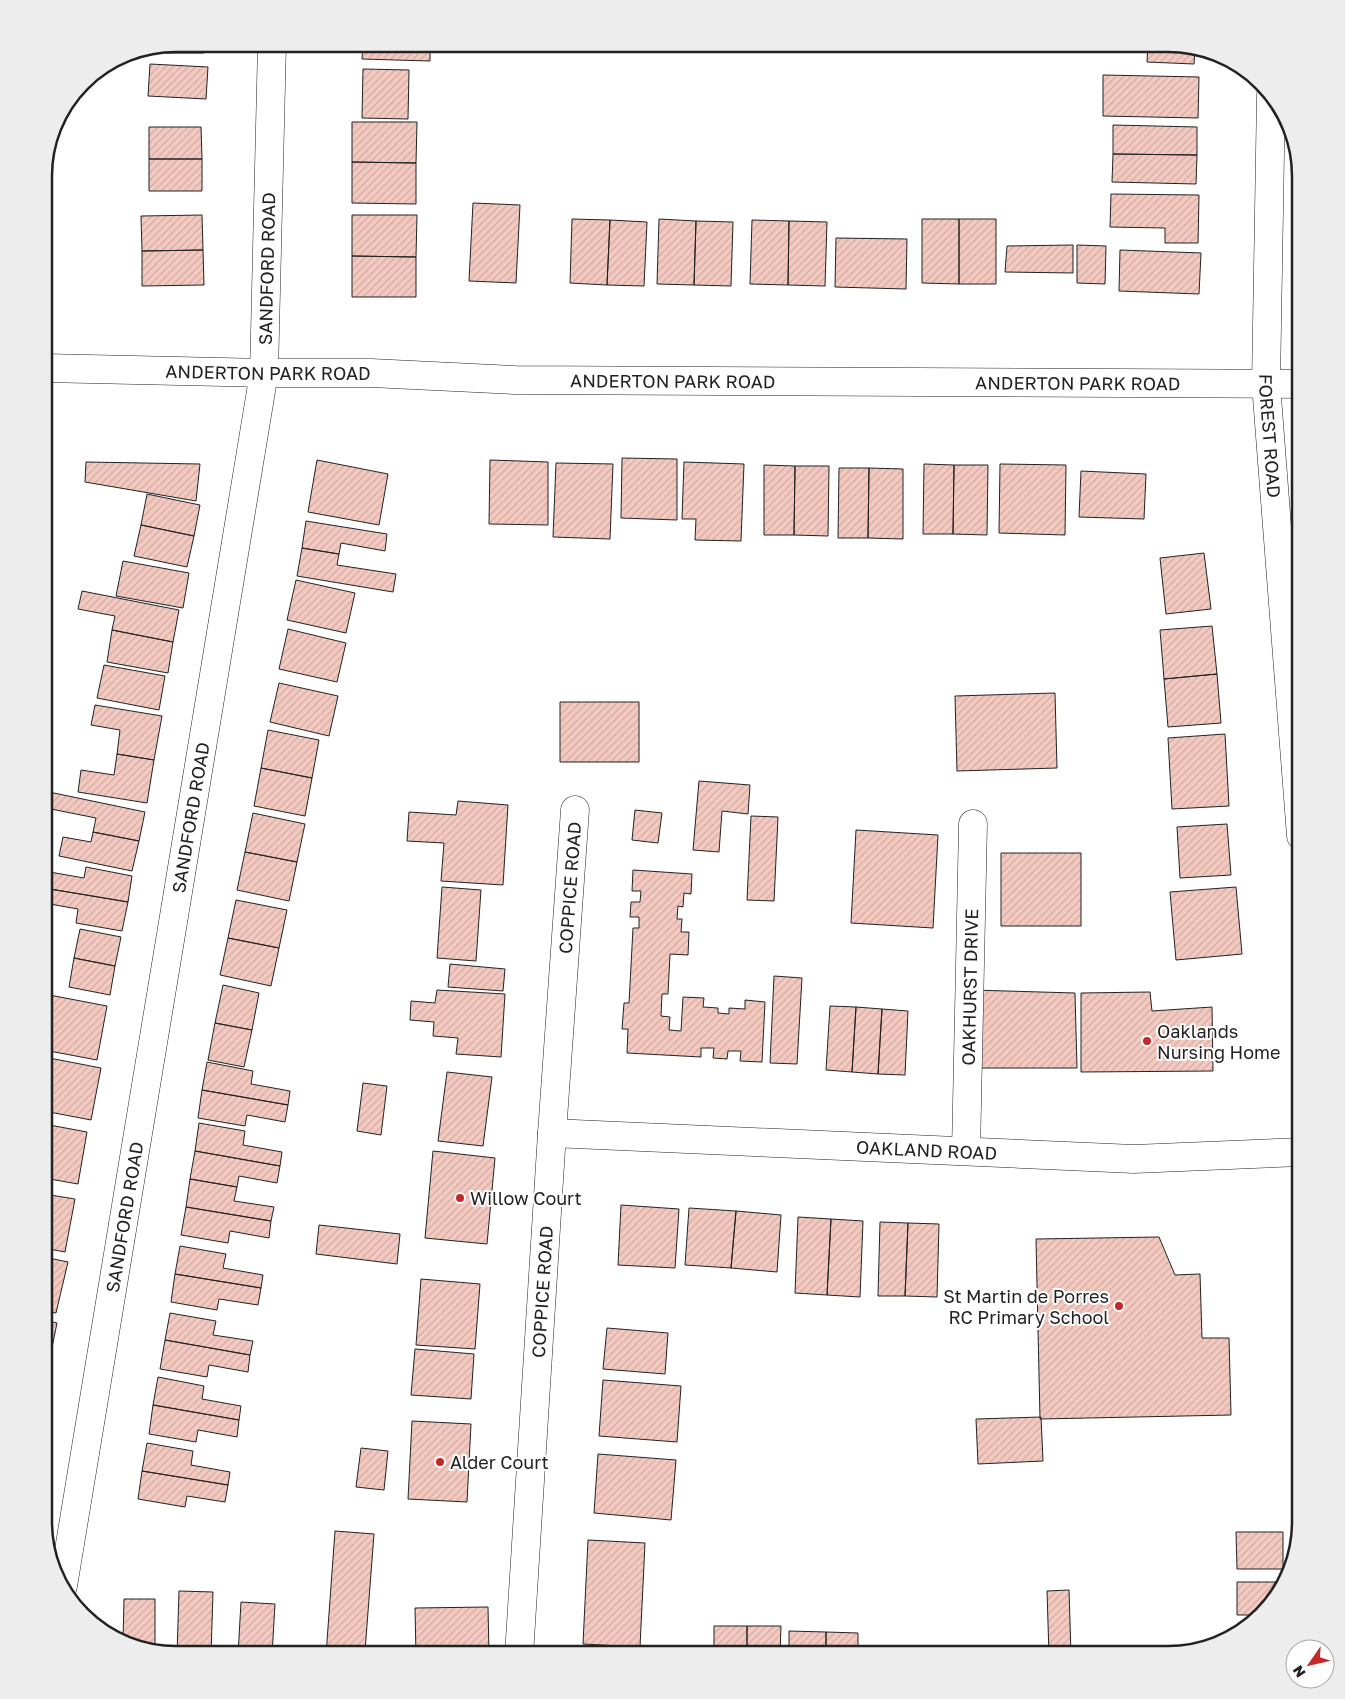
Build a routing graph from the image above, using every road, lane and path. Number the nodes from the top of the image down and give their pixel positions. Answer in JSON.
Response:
{"nodes":[{"id":1,"x":272,"y":53,"type":"edge"},
{"id":2,"x":1271,"y":106,"type":"edge"},
{"id":3,"x":53,"y":368,"type":"edge"},
{"id":4,"x":264,"y":373,"type":"junction"},
{"id":5,"x":1266,"y":384,"type":"junction"},
{"id":6,"x":1292,"y":384,"type":"edge"},
{"id":7,"x":1292,"y":720,"type":"edge"},
{"id":8,"x":575,"y":810,"type":"dead end"},
{"id":9,"x":973,"y":824,"type":"dead end"},
{"id":10,"x":552,"y":1133,"type":"junction"},
{"id":11,"x":966,"y":1151,"type":"junction"},
{"id":12,"x":1292,"y":1152,"type":"edge"},
{"id":13,"x":65,"y":1576,"type":"edge"},
{"id":14,"x":520,"y":1646,"type":"edge"}],
"edges":[{"from":1,"to":4,"type":"street","name":"SANDFORD ROAD"},
{"from":2,"to":5,"type":"street","name":"FOREST ROAD"},
{"from":3,"to":4,"type":"street","name":"ANDERTON PARK ROAD"},
{"from":4,"to":5,"type":"street","name":"ANDERTON PARK ROAD"},
{"from":4,"to":13,"type":"street","name":"SANDFORD ROAD"},
{"from":5,"to":6,"type":"street","name":"ANDERTON PARK ROAD"},
{"from":5,"to":7,"type":"street","name":"FOREST ROAD"},
{"from":8,"to":10,"type":"street","name":"COPPICE ROAD"},
{"from":9,"to":11,"type":"street","name":"OAKHURST DRIVE"},
{"from":10,"to":11,"type":"street","name":"OAKLAND ROAD"},
{"from":10,"to":14,"type":"street","name":"COPPICE ROAD"},
{"from":11,"to":12,"type":"street","name":"OAKLAND ROAD"}]}
